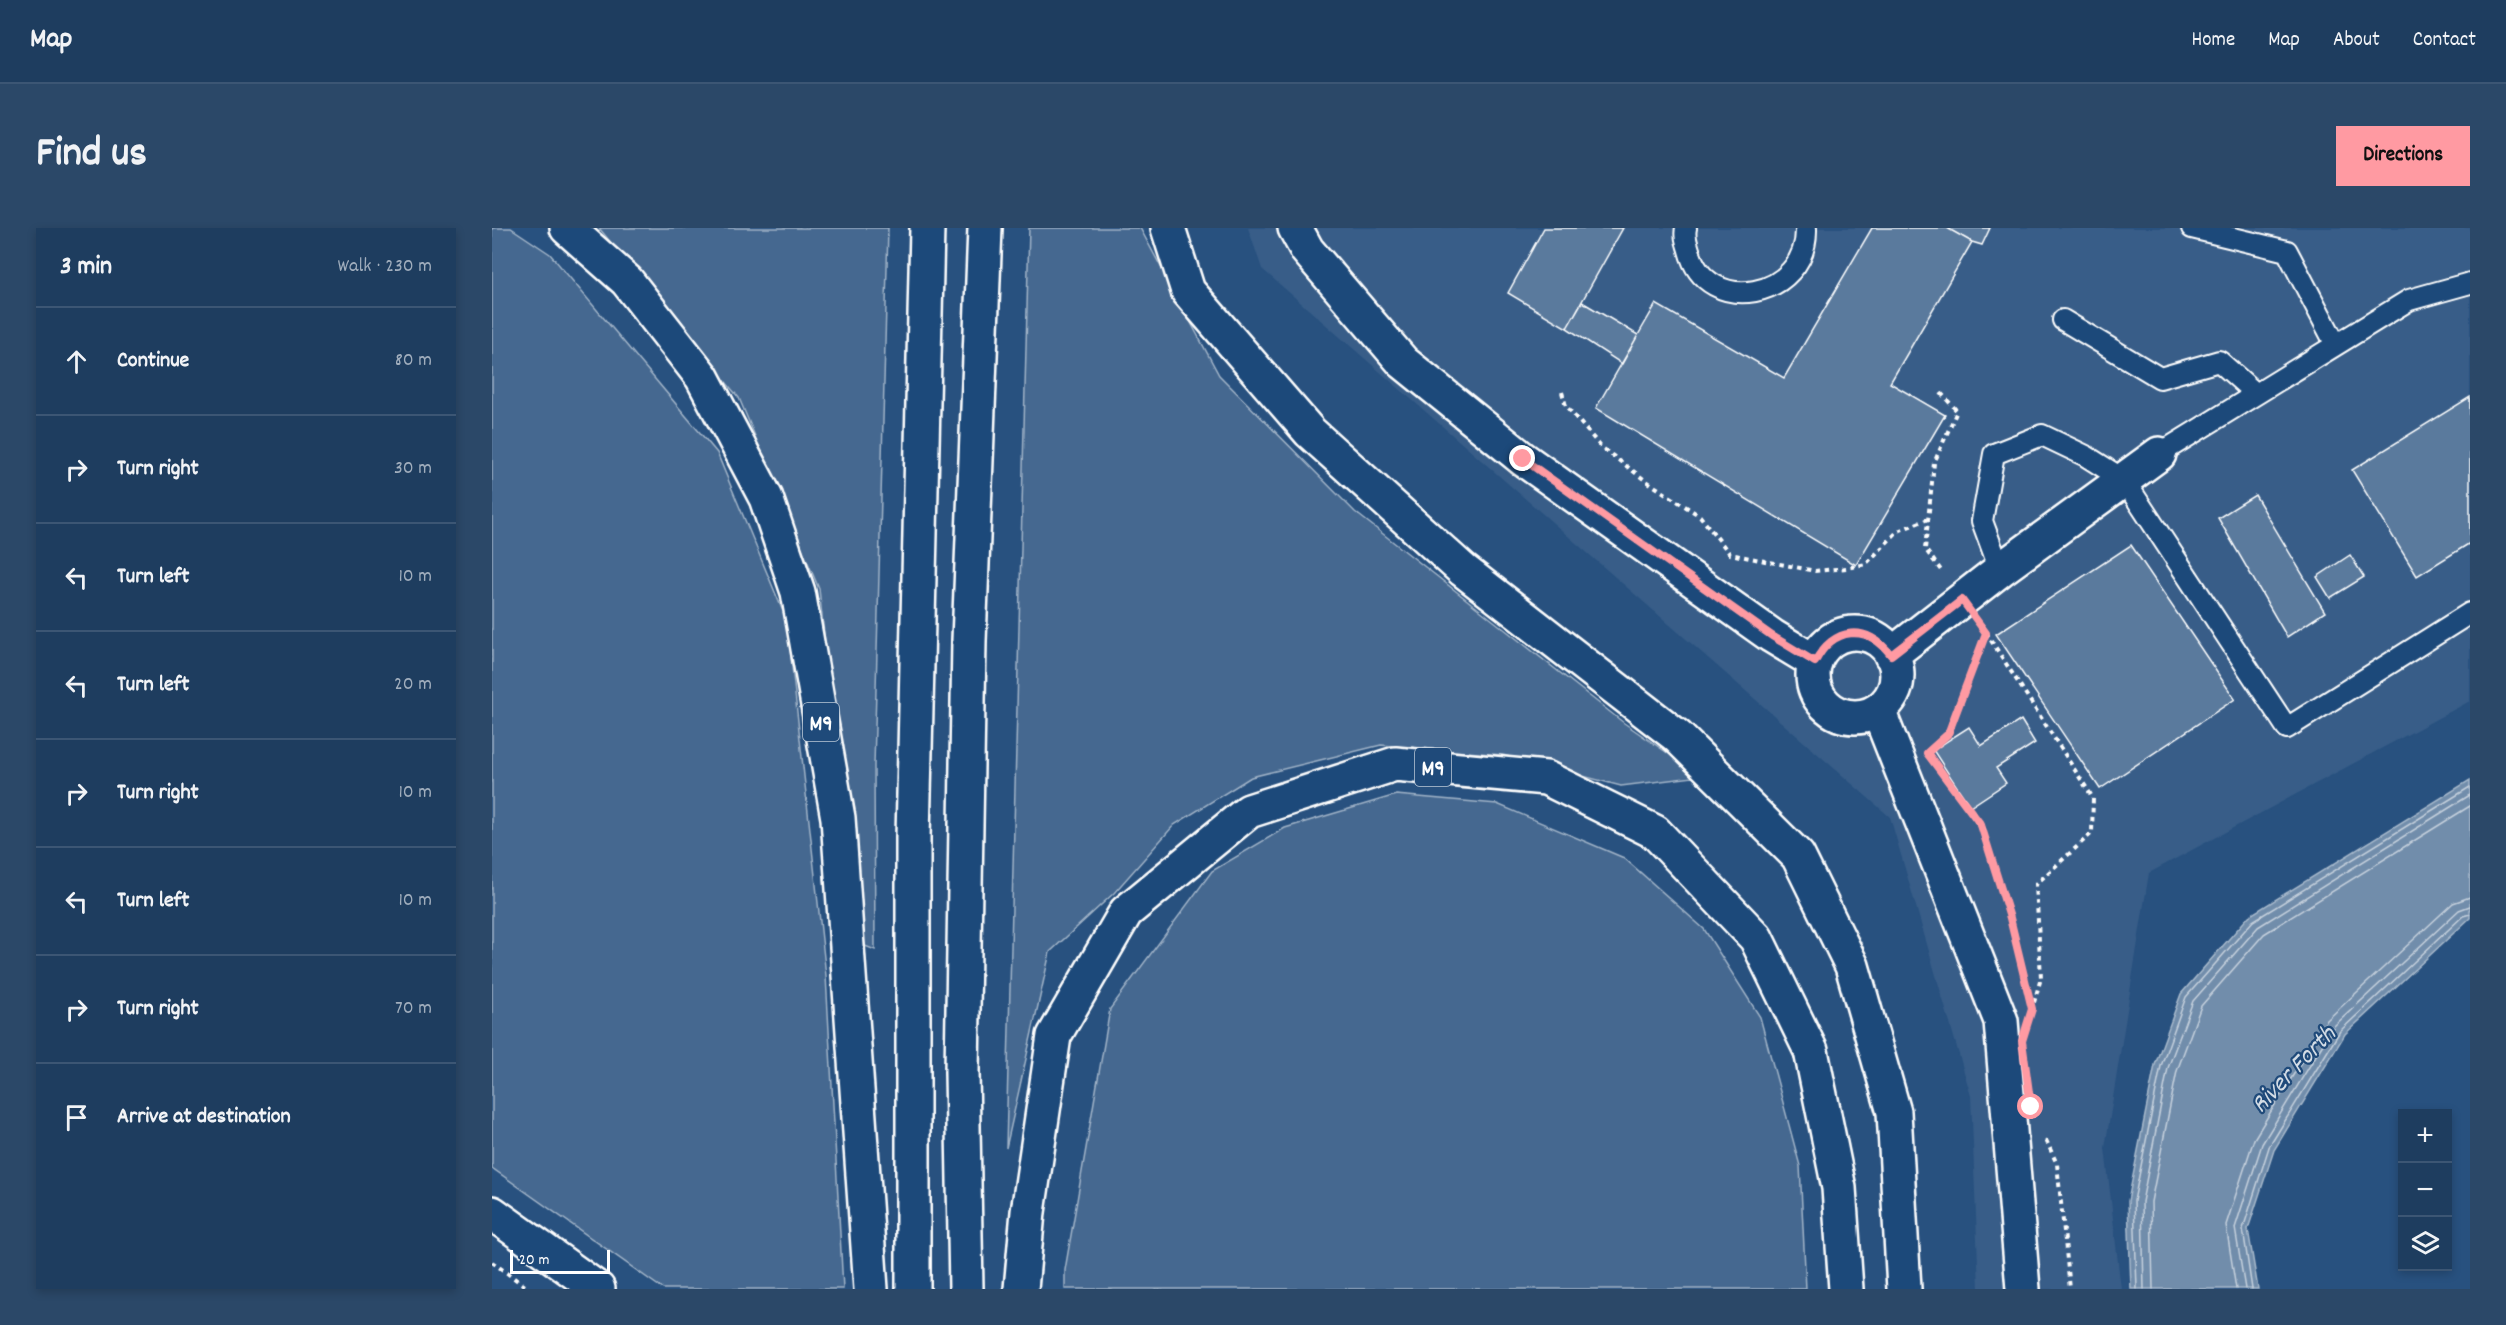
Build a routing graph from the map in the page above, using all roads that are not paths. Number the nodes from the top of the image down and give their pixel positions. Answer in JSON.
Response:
{"nodes":[{"id":1,"x":567,"y":228,"type":"edge"},
{"id":2,"x":927,"y":228,"type":"edge"},
{"id":3,"x":985,"y":228,"type":"edge"},
{"id":4,"x":1168,"y":228,"type":"edge"},
{"id":5,"x":1295,"y":228,"type":"edge"},
{"id":6,"x":1686,"y":228,"type":"edge"},
{"id":7,"x":1806,"y":228,"type":"edge"},
{"id":8,"x":2192,"y":228,"type":"edge"},
{"id":9,"x":2470,"y":283,"type":"edge"},
{"id":10,"x":2064,"y":320,"type":"dead end"},
{"id":11,"x":2336,"y":345,"type":"junction"},
{"id":12,"x":2256,"y":394,"type":"junction"},
{"id":13,"x":2159,"y":454,"type":"joint"},
{"id":14,"x":2124,"y":480,"type":"junction"},
{"id":15,"x":2000,"y":570,"type":"junction"},
{"id":16,"x":2470,"y":613,"type":"edge"},
{"id":17,"x":1891,"y":655,"type":"junction"},
{"id":18,"x":1815,"y":662,"type":"junction"},
{"id":19,"x":1878,"y":710,"type":"junction"},
{"id":20,"x":492,"y":1213,"type":"edge"},
{"id":21,"x":598,"y":1289,"type":"edge"},
{"id":22,"x":871,"y":1289,"type":"edge"},
{"id":23,"x":913,"y":1289,"type":"edge"},
{"id":24,"x":966,"y":1289,"type":"edge"},
{"id":25,"x":1021,"y":1289,"type":"edge"},
{"id":26,"x":1846,"y":1289,"type":"edge"},
{"id":27,"x":1904,"y":1289,"type":"edge"},
{"id":28,"x":2023,"y":1289,"type":"edge"}],
"edges":[{"from":1,"to":22,"type":"main road","number":"M9"},
{"from":2,"to":23,"type":"main road"},
{"from":3,"to":24,"type":"main road"},
{"from":4,"to":27,"type":"main road"},
{"from":5,"to":18,"type":"main road"},
{"from":6,"to":7,"type":"lane"},
{"from":8,"to":11,"type":"lane"},
{"from":9,"to":11,"type":"lane"},
{"from":10,"to":12,"type":"lane"},
{"from":11,"to":12,"type":"lane"},
{"from":12,"to":13,"type":"lane"},
{"from":13,"to":14,"type":"main road"},
{"from":14,"to":15,"type":"main road"},
{"from":14,"to":15,"type":"lane"},
{"from":14,"to":16,"type":"lane"},
{"from":15,"to":17,"type":"main road"},
{"from":17,"to":18,"type":"main road"},
{"from":17,"to":19,"type":"main road"},
{"from":18,"to":19,"type":"main road"},
{"from":19,"to":28,"type":"main road"},
{"from":20,"to":21,"type":"main road"},
{"from":25,"to":26,"type":"main road","number":"M9"}]}
